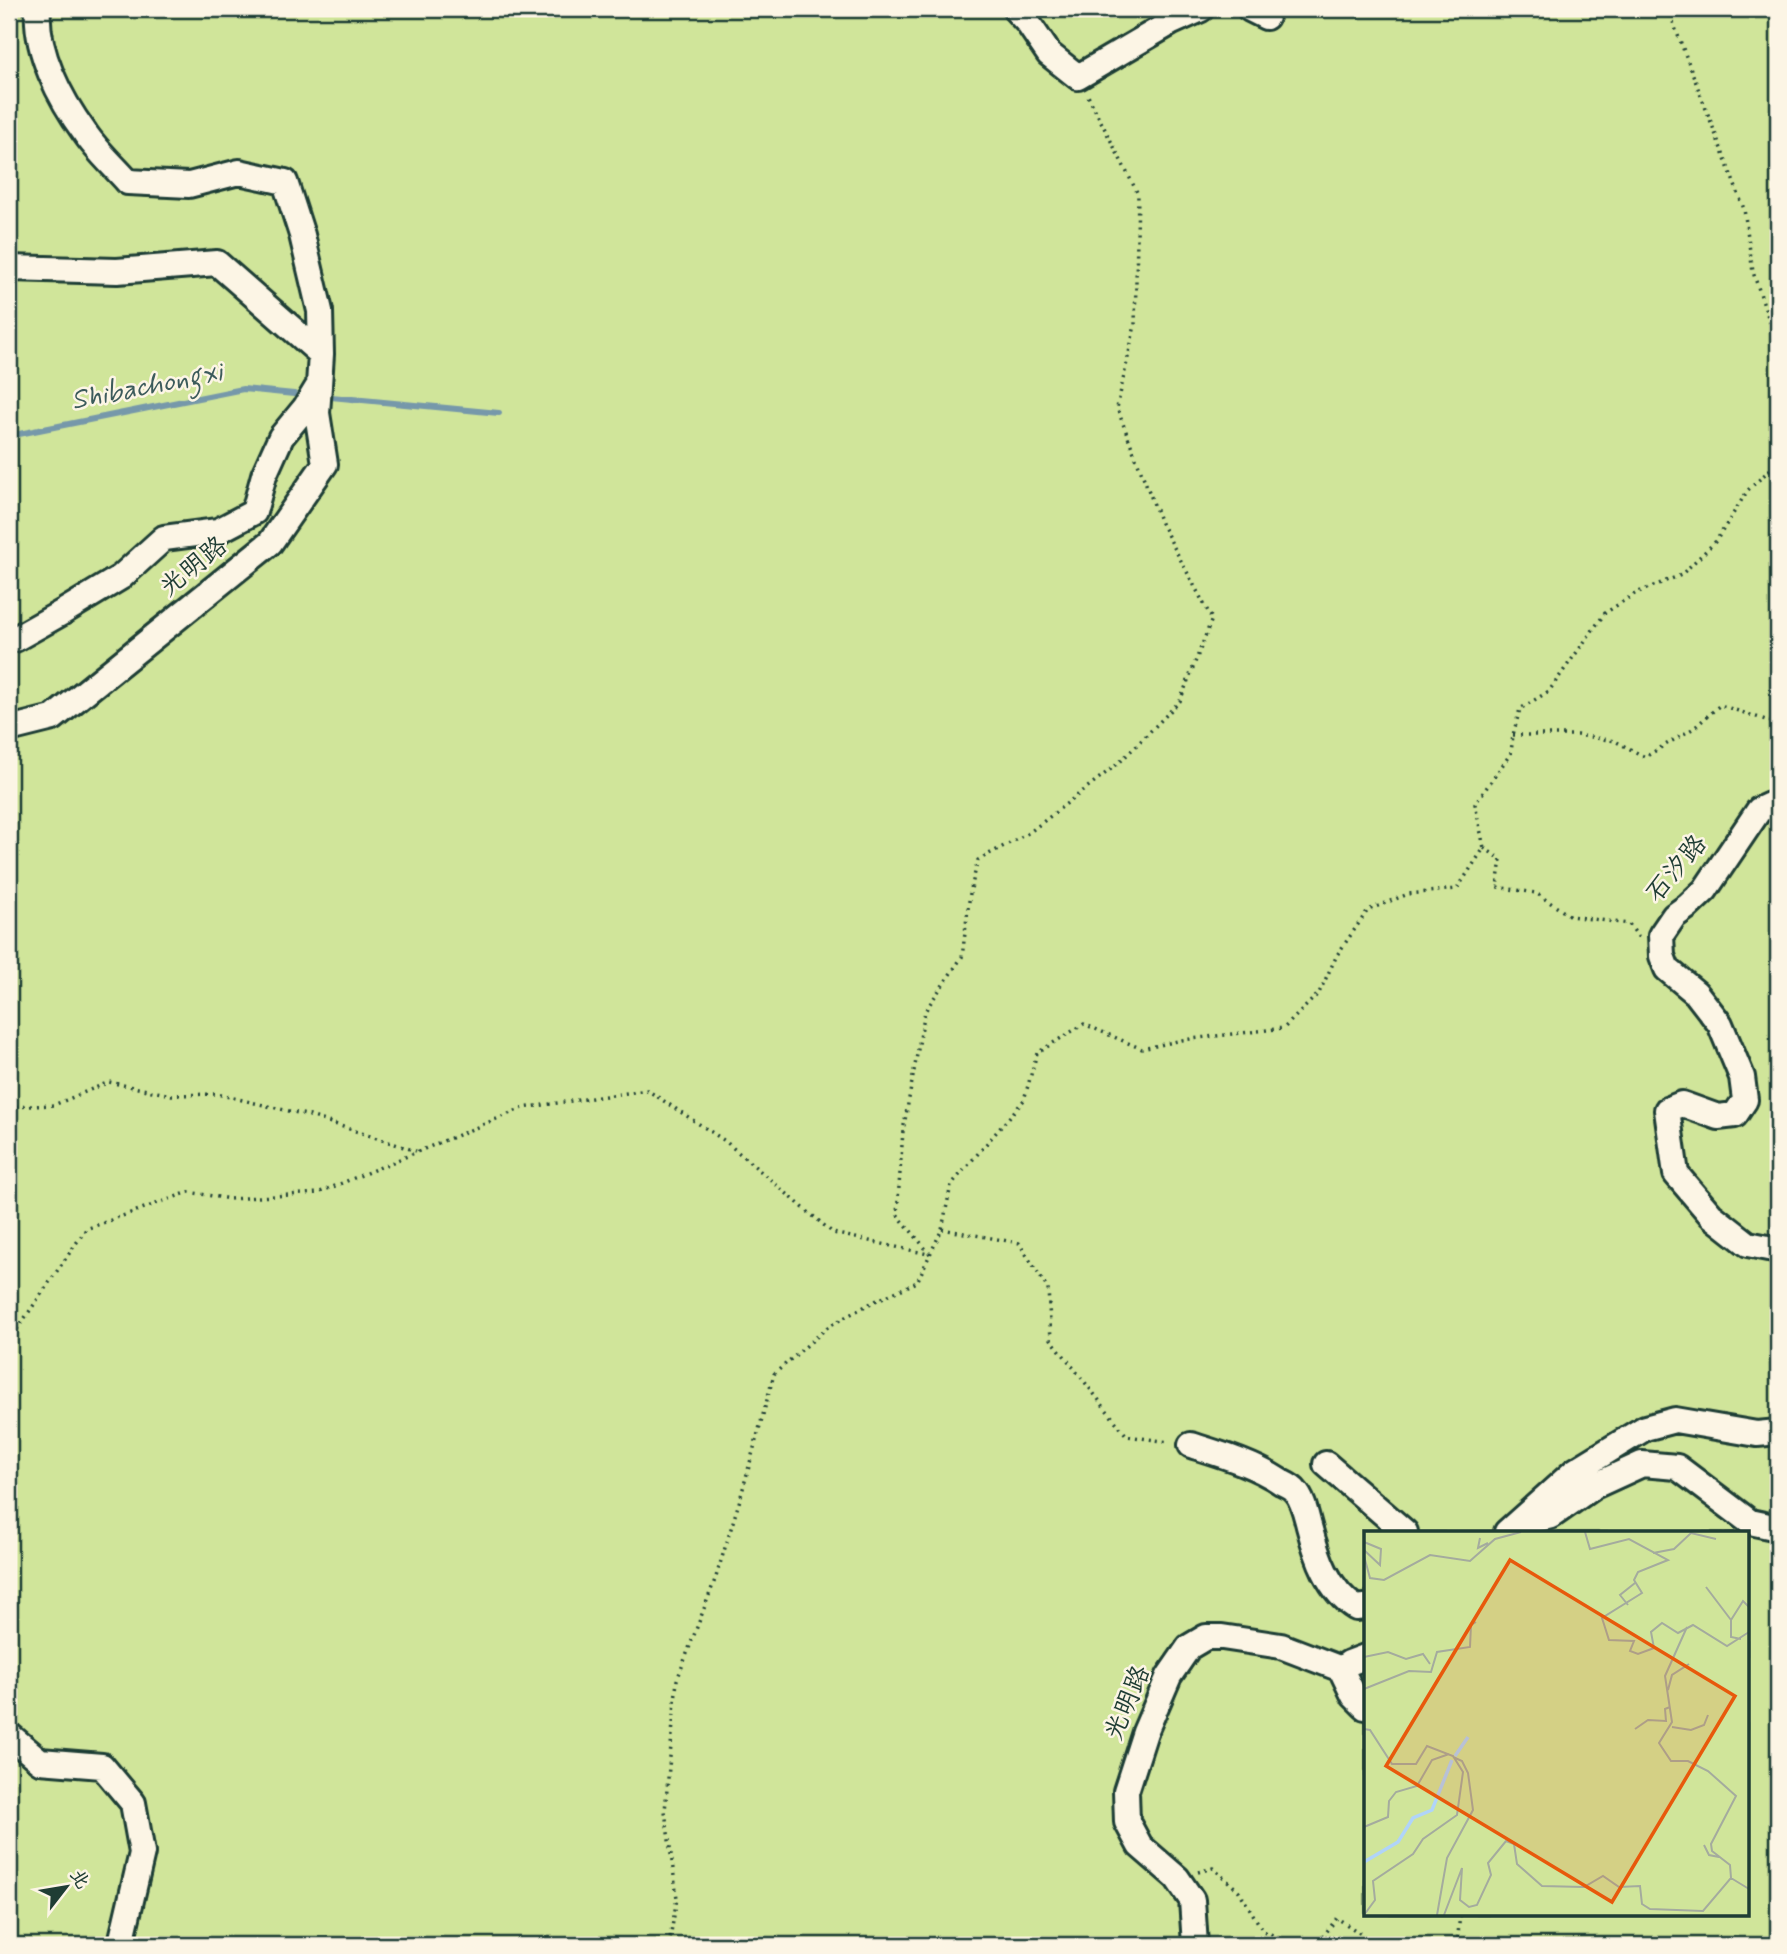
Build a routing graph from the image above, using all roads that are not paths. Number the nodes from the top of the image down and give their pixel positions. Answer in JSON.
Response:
{"nodes":[{"id":1,"x":38,"y":9,"type":"edge"},
{"id":2,"x":1014,"y":9,"type":"edge"},
{"id":3,"x":1201,"y":9,"type":"edge"},
{"id":4,"x":9,"y":268,"type":"edge"},
{"id":5,"x":321,"y":354,"type":"junction"},
{"id":6,"x":319,"y":385,"type":"junction"},
{"id":7,"x":9,"y":638,"type":"edge"},
{"id":8,"x":9,"y":729,"type":"edge"},
{"id":9,"x":1778,"y":806,"type":"edge"},
{"id":10,"x":1778,"y":1250,"type":"edge"},
{"id":11,"x":1778,"y":1432,"type":"edge"},
{"id":12,"x":1191,"y":1445,"type":"road end"},
{"id":13,"x":1326,"y":1464,"type":"dead end"},
{"id":14,"x":1778,"y":1528,"type":"edge"},
{"id":15,"x":1511,"y":1529,"type":"edge"},
{"id":16,"x":1404,"y":1531,"type":"edge"},
{"id":17,"x":1364,"y":1607,"type":"edge"},
{"id":18,"x":1364,"y":1657,"type":"edge"},
{"id":19,"x":1341,"y":1669,"type":"junction"},
{"id":20,"x":1364,"y":1706,"type":"edge"},
{"id":21,"x":9,"y":1735,"type":"edge"},
{"id":22,"x":122,"y":1945,"type":"edge"},
{"id":23,"x":1195,"y":1945,"type":"edge"}],
"edges":[{"from":1,"to":5,"type":"street","name":"光明路"},
{"from":2,"to":3,"type":"street"},
{"from":4,"to":5,"type":"street"},
{"from":5,"to":6,"type":"street","name":"光明路"},
{"from":6,"to":7,"type":"street"},
{"from":6,"to":8,"type":"street","name":"光明路"},
{"from":9,"to":10,"type":"street","name":"石汐路"},
{"from":11,"to":15,"type":"street"},
{"from":12,"to":17,"type":"street"},
{"from":13,"to":16,"type":"street"},
{"from":14,"to":15,"type":"street"},
{"from":18,"to":19,"type":"street"},
{"from":19,"to":20,"type":"street"},
{"from":19,"to":23,"type":"street","name":"光明路"},
{"from":21,"to":22,"type":"street"}]}
